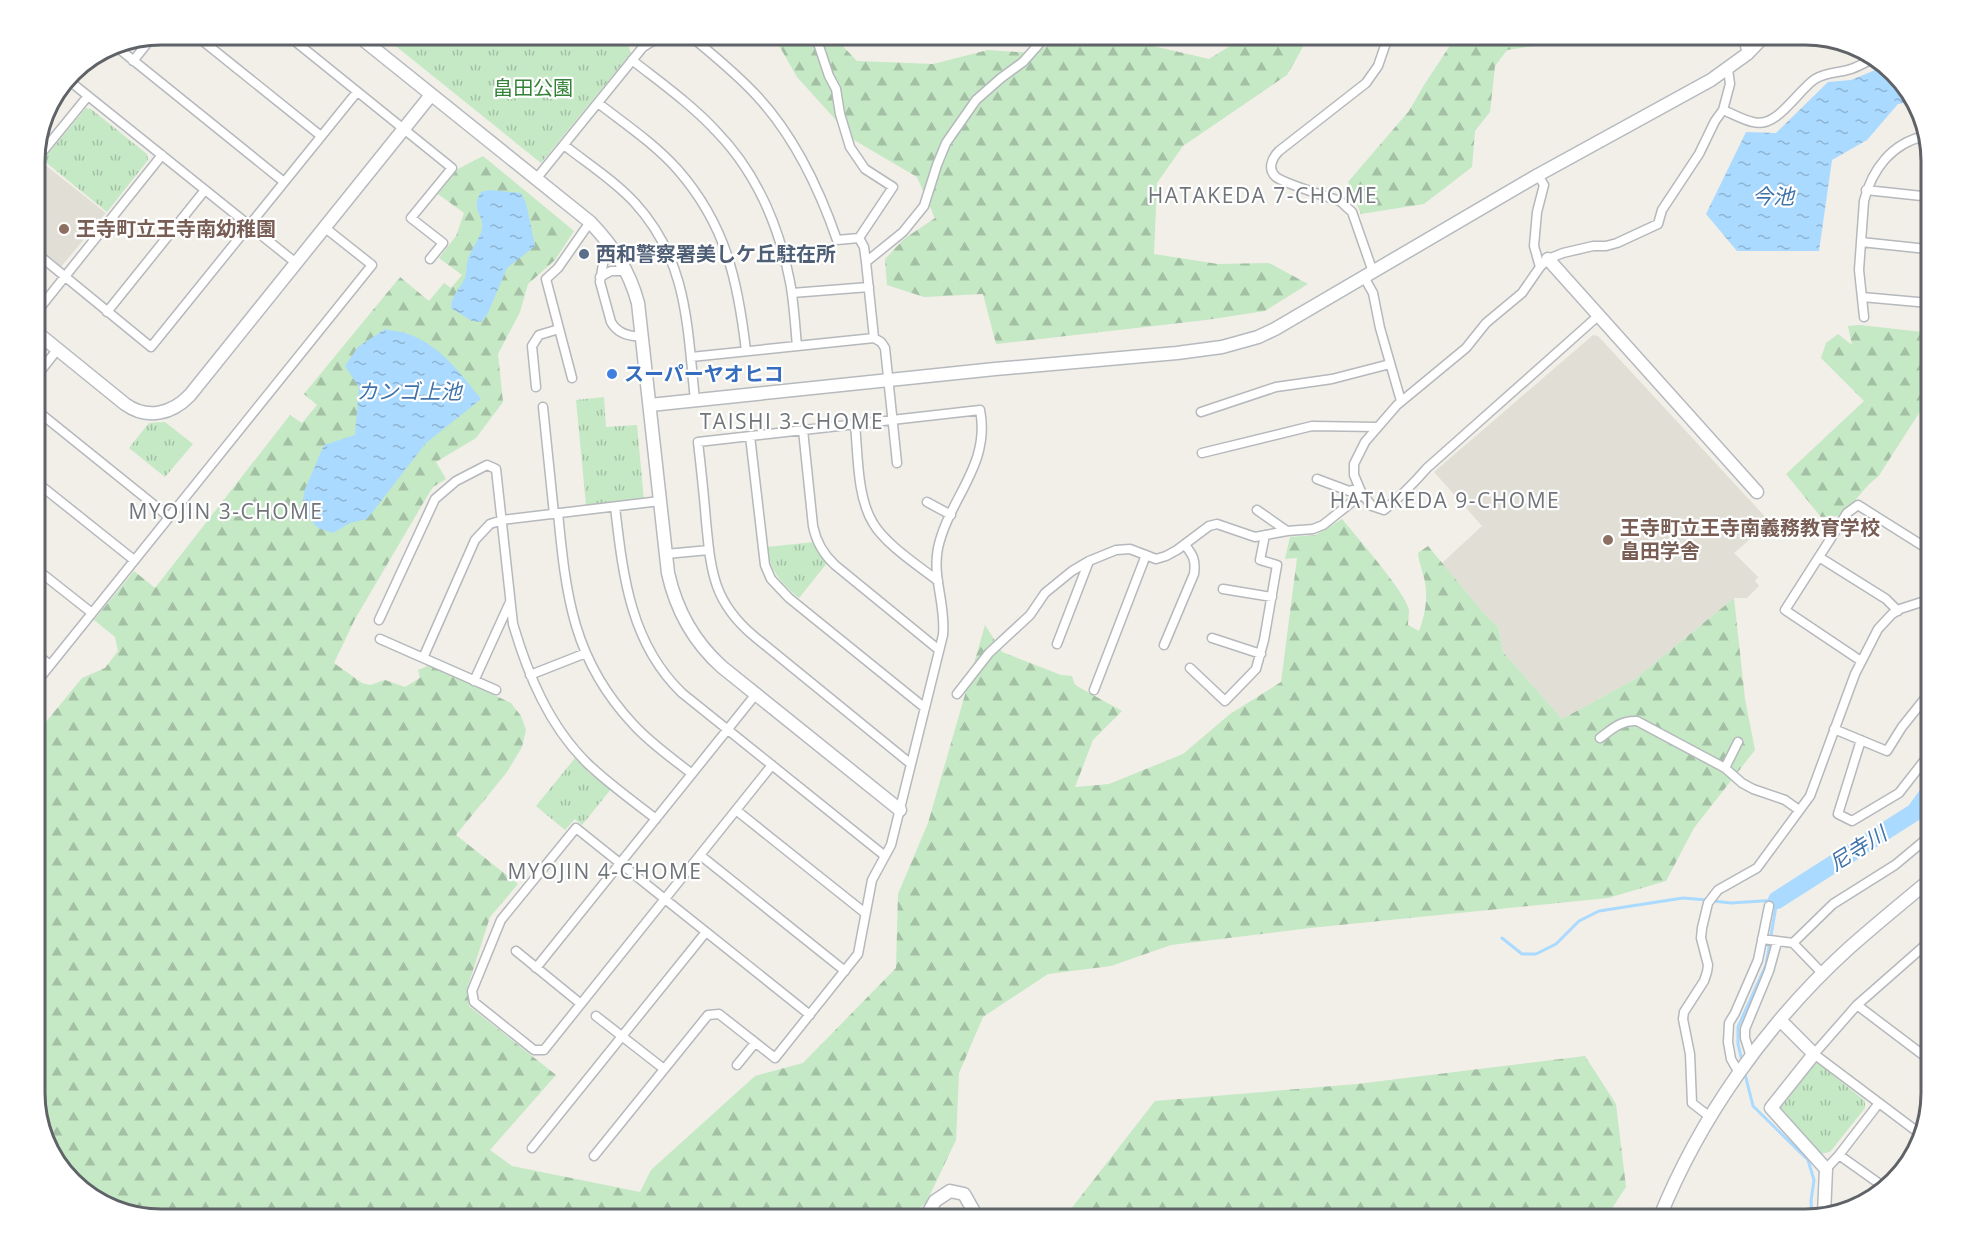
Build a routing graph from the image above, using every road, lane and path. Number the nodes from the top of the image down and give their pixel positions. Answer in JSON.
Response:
{"nodes":[{"id":1,"x":208,"y":45,"type":"edge"},
{"id":2,"x":299,"y":45,"type":"edge"},
{"id":3,"x":370,"y":45,"type":"edge"},
{"id":4,"x":646,"y":45,"type":"edge"},
{"id":5,"x":701,"y":45,"type":"edge"},
{"id":6,"x":819,"y":45,"type":"edge"},
{"id":7,"x":1038,"y":45,"type":"edge"},
{"id":8,"x":1385,"y":45,"type":"edge"},
{"id":9,"x":1745,"y":45,"type":"edge"},
{"id":10,"x":1756,"y":45,"type":"edge"},
{"id":11,"x":145,"y":46,"type":"edge"},
{"id":12,"x":122,"y":52,"type":"edge"},
{"id":13,"x":1748,"y":54,"type":"junction"},
{"id":14,"x":632,"y":60,"type":"junction"},
{"id":15,"x":134,"y":61,"type":"junction"},
{"id":16,"x":1865,"y":63,"type":"edge"},
{"id":17,"x":1728,"y":69,"type":"junction"},
{"id":18,"x":74,"y":85,"type":"edge"},
{"id":19,"x":357,"y":92,"type":"junction"},
{"id":20,"x":431,"y":94,"type":"junction"},
{"id":21,"x":88,"y":96,"type":"junction"},
{"id":22,"x":598,"y":103,"type":"junction"},
{"id":23,"x":1723,"y":110,"type":"junction"},
{"id":24,"x":403,"y":129,"type":"junction"},
{"id":25,"x":321,"y":136,"type":"junction"},
{"id":26,"x":1918,"y":138,"type":"edge"},
{"id":27,"x":564,"y":145,"type":"junction"},
{"id":28,"x":46,"y":148,"type":"edge"},
{"id":29,"x":162,"y":155,"type":"junction"},
{"id":30,"x":1538,"y":175,"type":"junction"},
{"id":31,"x":536,"y":179,"type":"junction"},
{"id":32,"x":284,"y":182,"type":"junction"},
{"id":33,"x":205,"y":190,"type":"junction"},
{"id":34,"x":1866,"y":190,"type":"junction"},
{"id":35,"x":1921,"y":197,"type":"edge"},
{"id":36,"x":590,"y":222,"type":"junction"},
{"id":37,"x":249,"y":225,"type":"junction"},
{"id":38,"x":324,"y":228,"type":"junction"},
{"id":39,"x":859,"y":238,"type":"junction"},
{"id":40,"x":607,"y":240,"type":"junction"},
{"id":41,"x":1861,"y":242,"type":"junction"},
{"id":42,"x":1921,"y":248,"type":"edge"},
{"id":43,"x":430,"y":259,"type":"dead end"},
{"id":44,"x":45,"y":261,"type":"edge"},
{"id":45,"x":866,"y":262,"type":"junction"},
{"id":46,"x":296,"y":263,"type":"junction"},
{"id":47,"x":1544,"y":263,"type":"junction"},
{"id":48,"x":626,"y":271,"type":"junction"},
{"id":49,"x":1369,"y":274,"type":"junction"},
{"id":50,"x":64,"y":277,"type":"junction"},
{"id":51,"x":600,"y":278,"type":"junction"},
{"id":52,"x":868,"y":287,"type":"junction"},
{"id":53,"x":792,"y":293,"type":"junction"},
{"id":54,"x":1862,"y":297,"type":"junction"},
{"id":55,"x":45,"y":301,"type":"edge"},
{"id":56,"x":1921,"y":302,"type":"edge"},
{"id":57,"x":107,"y":312,"type":"junction"},
{"id":58,"x":1599,"y":316,"type":"junction"},
{"id":59,"x":1863,"y":316,"type":"dead end"},
{"id":60,"x":559,"y":329,"type":"junction"},
{"id":61,"x":643,"y":336,"type":"junction"},
{"id":62,"x":874,"y":338,"type":"junction"},
{"id":63,"x":45,"y":340,"type":"edge"},
{"id":64,"x":797,"y":346,"type":"junction"},
{"id":65,"x":57,"y":350,"type":"junction"},
{"id":66,"x":746,"y":351,"type":"junction"},
{"id":67,"x":691,"y":357,"type":"junction"},
{"id":68,"x":1390,"y":364,"type":"junction"},
{"id":69,"x":45,"y":365,"type":"edge"},
{"id":70,"x":572,"y":378,"type":"dead end"},
{"id":71,"x":888,"y":381,"type":"junction"},
{"id":72,"x":536,"y":387,"type":"dead end"},
{"id":73,"x":695,"y":400,"type":"junction"},
{"id":74,"x":1401,"y":401,"type":"junction"},
{"id":75,"x":650,"y":405,"type":"junction"},
{"id":76,"x":543,"y":407,"type":"dead end"},
{"id":77,"x":1201,"y":412,"type":"dead end"},
{"id":78,"x":45,"y":417,"type":"edge"},
{"id":79,"x":893,"y":420,"type":"junction"},
{"id":80,"x":855,"y":424,"type":"junction"},
{"id":81,"x":1377,"y":427,"type":"junction"},
{"id":82,"x":803,"y":430,"type":"junction"},
{"id":83,"x":750,"y":436,"type":"junction"},
{"id":84,"x":1202,"y":453,"type":"dead end"},
{"id":85,"x":897,"y":463,"type":"dead end"},
{"id":86,"x":1317,"y":479,"type":"dead end"},
{"id":87,"x":45,"y":488,"type":"edge"},
{"id":88,"x":1360,"y":491,"type":"junction"},
{"id":89,"x":1757,"y":492,"type":"dead end"},
{"id":90,"x":660,"y":501,"type":"junction"},
{"id":91,"x":927,"y":502,"type":"dead end"},
{"id":92,"x":615,"y":507,"type":"junction"},
{"id":93,"x":1257,"y":510,"type":"dead end"},
{"id":94,"x":556,"y":513,"type":"junction"},
{"id":95,"x":951,"y":515,"type":"junction"},
{"id":96,"x":169,"y":517,"type":"junction"},
{"id":97,"x":502,"y":520,"type":"junction"},
{"id":98,"x":1287,"y":531,"type":"junction"},
{"id":99,"x":1265,"y":535,"type":"junction"},
{"id":100,"x":1185,"y":544,"type":"junction"},
{"id":101,"x":1921,"y":544,"type":"edge"},
{"id":102,"x":709,"y":550,"type":"junction"},
{"id":103,"x":666,"y":554,"type":"junction"},
{"id":104,"x":1146,"y":555,"type":"junction"},
{"id":105,"x":1818,"y":557,"type":"junction"},
{"id":106,"x":134,"y":560,"type":"junction"},
{"id":107,"x":1089,"y":561,"type":"junction"},
{"id":108,"x":45,"y":576,"type":"edge"},
{"id":109,"x":938,"y":581,"type":"junction"},
{"id":110,"x":1223,"y":589,"type":"dead end"},
{"id":111,"x":1272,"y":597,"type":"junction"},
{"id":112,"x":510,"y":602,"type":"junction"},
{"id":113,"x":1921,"y":604,"type":"edge"},
{"id":114,"x":1898,"y":611,"type":"junction"},
{"id":115,"x":92,"y":613,"type":"junction"},
{"id":116,"x":379,"y":620,"type":"dead end"},
{"id":117,"x":1212,"y":638,"type":"dead end"},
{"id":118,"x":380,"y":639,"type":"dead end"},
{"id":119,"x":1057,"y":644,"type":"dead end"},
{"id":120,"x":1164,"y":645,"type":"dead end"},
{"id":121,"x":939,"y":650,"type":"junction"},
{"id":122,"x":586,"y":653,"type":"junction"},
{"id":123,"x":1261,"y":654,"type":"junction"},
{"id":124,"x":423,"y":658,"type":"junction"},
{"id":125,"x":45,"y":661,"type":"edge"},
{"id":126,"x":1861,"y":661,"type":"junction"},
{"id":127,"x":50,"y":665,"type":"junction"},
{"id":128,"x":1190,"y":668,"type":"dead end"},
{"id":129,"x":45,"y":671,"type":"edge"},
{"id":130,"x":531,"y":675,"type":"junction"},
{"id":131,"x":474,"y":681,"type":"junction"},
{"id":132,"x":496,"y":690,"type":"dead end"},
{"id":133,"x":1094,"y":690,"type":"dead end"},
{"id":134,"x":756,"y":694,"type":"junction"},
{"id":135,"x":957,"y":694,"type":"dead end"},
{"id":136,"x":1921,"y":703,"type":"edge"},
{"id":137,"x":925,"y":708,"type":"junction"},
{"id":138,"x":1834,"y":729,"type":"junction"},
{"id":139,"x":728,"y":730,"type":"junction"},
{"id":140,"x":1600,"y":738,"type":"dead end"},
{"id":141,"x":1861,"y":740,"type":"junction"},
{"id":142,"x":1738,"y":742,"type":"dead end"},
{"id":143,"x":911,"y":764,"type":"junction"},
{"id":144,"x":772,"y":765,"type":"junction"},
{"id":145,"x":1921,"y":766,"type":"edge"},
{"id":146,"x":1725,"y":768,"type":"junction"},
{"id":147,"x":692,"y":774,"type":"junction"},
{"id":148,"x":736,"y":810,"type":"junction"},
{"id":149,"x":900,"y":810,"type":"junction"},
{"id":150,"x":1799,"y":810,"type":"junction"},
{"id":151,"x":656,"y":819,"type":"junction"},
{"id":152,"x":1921,"y":844,"type":"edge"},
{"id":153,"x":700,"y":855,"type":"junction"},
{"id":154,"x":885,"y":856,"type":"junction"},
{"id":155,"x":620,"y":864,"type":"junction"},
{"id":156,"x":1921,"y":888,"type":"edge"},
{"id":157,"x":665,"y":899,"type":"junction"},
{"id":158,"x":1769,"y":906,"type":"dead end"},
{"id":159,"x":865,"y":913,"type":"junction"},
{"id":160,"x":706,"y":932,"type":"junction"},
{"id":161,"x":1762,"y":939,"type":"junction"},
{"id":162,"x":1777,"y":942,"type":"junction"},
{"id":163,"x":1793,"y":943,"type":"junction"},
{"id":164,"x":1921,"y":950,"type":"edge"},
{"id":165,"x":516,"y":951,"type":"dead end"},
{"id":166,"x":536,"y":968,"type":"junction"},
{"id":167,"x":845,"y":970,"type":"junction"},
{"id":168,"x":1823,"y":974,"type":"junction"},
{"id":169,"x":580,"y":1004,"type":"junction"},
{"id":170,"x":1857,"y":1005,"type":"junction"},
{"id":171,"x":810,"y":1015,"type":"junction"},
{"id":172,"x":596,"y":1016,"type":"dead end"},
{"id":173,"x":1780,"y":1020,"type":"junction"},
{"id":174,"x":622,"y":1037,"type":"junction"},
{"id":175,"x":755,"y":1043,"type":"junction"},
{"id":176,"x":1921,"y":1053,"type":"edge"},
{"id":177,"x":1814,"y":1054,"type":"junction"},
{"id":178,"x":1751,"y":1057,"type":"junction"},
{"id":179,"x":737,"y":1065,"type":"dead end"},
{"id":180,"x":664,"y":1070,"type":"junction"},
{"id":181,"x":1739,"y":1073,"type":"junction"},
{"id":182,"x":1879,"y":1103,"type":"junction"},
{"id":183,"x":1710,"y":1117,"type":"junction"},
{"id":184,"x":1915,"y":1130,"type":"edge"},
{"id":185,"x":532,"y":1148,"type":"dead end"},
{"id":186,"x":1839,"y":1155,"type":"junction"},
{"id":187,"x":594,"y":1156,"type":"dead end"},
{"id":188,"x":1826,"y":1169,"type":"junction"},
{"id":189,"x":1878,"y":1182,"type":"edge"},
{"id":190,"x":1824,"y":1207,"type":"edge"},
{"id":191,"x":931,"y":1209,"type":"edge"},
{"id":192,"x":972,"y":1209,"type":"edge"},
{"id":193,"x":1664,"y":1209,"type":"edge"}],
"edges":[{"from":1,"to":25,"type":"street"},
{"from":2,"to":19,"type":"street"},
{"from":3,"to":20,"type":"street"},
{"from":4,"to":14,"type":"street"},
{"from":5,"to":39,"type":"street"},
{"from":6,"to":39,"type":"street"},
{"from":7,"to":45,"type":"street"},
{"from":8,"to":49,"type":"street"},
{"from":9,"to":13,"type":"street"},
{"from":10,"to":13,"type":"street"},
{"from":11,"to":15,"type":"street"},
{"from":12,"to":15,"type":"street"},
{"from":13,"to":17,"type":"street"},
{"from":14,"to":22,"type":"street"},
{"from":14,"to":53,"type":"street"},
{"from":15,"to":32,"type":"street"},
{"from":16,"to":23,"type":"street"},
{"from":17,"to":23,"type":"street"},
{"from":17,"to":30,"type":"street"},
{"from":18,"to":21,"type":"street"},
{"from":19,"to":24,"type":"street"},
{"from":19,"to":25,"type":"street"},
{"from":20,"to":24,"type":"street"},
{"from":20,"to":31,"type":"street"},
{"from":21,"to":28,"type":"street"},
{"from":21,"to":29,"type":"street"},
{"from":22,"to":27,"type":"street"},
{"from":22,"to":66,"type":"street"},
{"from":23,"to":47,"type":"street"},
{"from":24,"to":38,"type":"street"},
{"from":24,"to":43,"type":"street"},
{"from":25,"to":32,"type":"street"},
{"from":26,"to":34,"type":"street"},
{"from":27,"to":31,"type":"street"},
{"from":27,"to":67,"type":"street"},
{"from":29,"to":33,"type":"street"},
{"from":29,"to":50,"type":"street"},
{"from":30,"to":47,"type":"street"},
{"from":30,"to":49,"type":"street"},
{"from":31,"to":36,"type":"street"},
{"from":32,"to":37,"type":"street"},
{"from":33,"to":37,"type":"street"},
{"from":33,"to":57,"type":"street"},
{"from":34,"to":35,"type":"street"},
{"from":34,"to":41,"type":"street"},
{"from":36,"to":40,"type":"street"},
{"from":36,"to":60,"type":"street"},
{"from":37,"to":46,"type":"street"},
{"from":37,"to":57,"type":"street"},
{"from":38,"to":46,"type":"street"},
{"from":38,"to":96,"type":"street"},
{"from":39,"to":45,"type":"street"},
{"from":40,"to":48,"type":"street"},
{"from":40,"to":51,"type":"street"},
{"from":41,"to":42,"type":"street"},
{"from":41,"to":54,"type":"street"},
{"from":44,"to":50,"type":"street"},
{"from":45,"to":52,"type":"street"},
{"from":46,"to":65,"type":"street"},
{"from":47,"to":58,"type":"street"},
{"from":47,"to":74,"type":"street"},
{"from":48,"to":51,"type":"street"},
{"from":48,"to":61,"type":"street"},
{"from":49,"to":68,"type":"street"},
{"from":49,"to":71,"type":"street"},
{"from":50,"to":55,"type":"street"},
{"from":50,"to":57,"type":"street"},
{"from":51,"to":61,"type":"street"},
{"from":52,"to":53,"type":"street"},
{"from":52,"to":62,"type":"street"},
{"from":53,"to":64,"type":"street"},
{"from":54,"to":56,"type":"street"},
{"from":54,"to":59,"type":"street"},
{"from":58,"to":88,"type":"street"},
{"from":58,"to":89,"type":"street"},
{"from":60,"to":70,"type":"street"},
{"from":60,"to":72,"type":"street"},
{"from":61,"to":75,"type":"street"},
{"from":62,"to":64,"type":"street"},
{"from":62,"to":71,"type":"street"},
{"from":63,"to":65,"type":"street"},
{"from":64,"to":66,"type":"street"},
{"from":65,"to":69,"type":"street"},
{"from":66,"to":67,"type":"street"},
{"from":67,"to":73,"type":"street"},
{"from":68,"to":74,"type":"street"},
{"from":68,"to":77,"type":"street"},
{"from":71,"to":73,"type":"street"},
{"from":71,"to":79,"type":"street"},
{"from":73,"to":75,"type":"street"},
{"from":74,"to":81,"type":"street"},
{"from":75,"to":90,"type":"street"},
{"from":76,"to":94,"type":"street"},
{"from":78,"to":96,"type":"street"},
{"from":79,"to":80,"type":"street"},
{"from":79,"to":85,"type":"street"},
{"from":79,"to":95,"type":"street"},
{"from":80,"to":82,"type":"street"},
{"from":80,"to":109,"type":"street"},
{"from":81,"to":84,"type":"street"},
{"from":81,"to":88,"type":"street"},
{"from":82,"to":83,"type":"street"},
{"from":82,"to":121,"type":"street"},
{"from":83,"to":102,"type":"street"},
{"from":83,"to":137,"type":"street"},
{"from":86,"to":88,"type":"street"},
{"from":87,"to":106,"type":"street"},
{"from":88,"to":98,"type":"street"},
{"from":90,"to":92,"type":"street"},
{"from":90,"to":103,"type":"street"},
{"from":91,"to":95,"type":"street"},
{"from":92,"to":94,"type":"street"},
{"from":92,"to":139,"type":"street"},
{"from":93,"to":98,"type":"street"},
{"from":94,"to":97,"type":"street"},
{"from":94,"to":122,"type":"street"},
{"from":95,"to":109,"type":"street"},
{"from":96,"to":106,"type":"street"},
{"from":97,"to":112,"type":"street"},
{"from":97,"to":116,"type":"street"},
{"from":97,"to":124,"type":"street"},
{"from":98,"to":99,"type":"street"},
{"from":99,"to":100,"type":"street"},
{"from":99,"to":111,"type":"street"},
{"from":100,"to":104,"type":"street"},
{"from":100,"to":120,"type":"street"},
{"from":101,"to":105,"type":"street"},
{"from":102,"to":103,"type":"street"},
{"from":102,"to":143,"type":"street"},
{"from":103,"to":134,"type":"street"},
{"from":104,"to":107,"type":"street"},
{"from":104,"to":133,"type":"street"},
{"from":105,"to":114,"type":"street"},
{"from":105,"to":126,"type":"street"},
{"from":106,"to":115,"type":"street"},
{"from":107,"to":119,"type":"street"},
{"from":107,"to":135,"type":"street"},
{"from":108,"to":115,"type":"street"},
{"from":109,"to":121,"type":"street"},
{"from":110,"to":111,"type":"street"},
{"from":111,"to":123,"type":"street"},
{"from":112,"to":130,"type":"street"},
{"from":112,"to":131,"type":"street"},
{"from":113,"to":114,"type":"street"},
{"from":114,"to":126,"type":"street"},
{"from":115,"to":127,"type":"street"},
{"from":117,"to":123,"type":"street"},
{"from":118,"to":124,"type":"street"},
{"from":121,"to":137,"type":"street"},
{"from":122,"to":130,"type":"street"},
{"from":122,"to":147,"type":"street"},
{"from":123,"to":128,"type":"street"},
{"from":124,"to":131,"type":"street"},
{"from":125,"to":127,"type":"street"},
{"from":126,"to":138,"type":"street"},
{"from":127,"to":129,"type":"street"},
{"from":130,"to":151,"type":"street"},
{"from":131,"to":132,"type":"street"},
{"from":134,"to":139,"type":"street"},
{"from":134,"to":149,"type":"street"},
{"from":136,"to":141,"type":"street"},
{"from":137,"to":143,"type":"street"},
{"from":138,"to":141,"type":"street"},
{"from":138,"to":150,"type":"street"},
{"from":139,"to":144,"type":"street"},
{"from":139,"to":147,"type":"street"},
{"from":140,"to":146,"type":"street"},
{"from":141,"to":145,"type":"street"},
{"from":142,"to":146,"type":"street"},
{"from":143,"to":149,"type":"street"},
{"from":144,"to":148,"type":"street"},
{"from":144,"to":154,"type":"street"},
{"from":146,"to":150,"type":"street"},
{"from":147,"to":151,"type":"street"},
{"from":148,"to":153,"type":"street"},
{"from":148,"to":159,"type":"street"},
{"from":149,"to":154,"type":"street"},
{"from":150,"to":183,"type":"street"},
{"from":151,"to":155,"type":"street"},
{"from":152,"to":163,"type":"street"},
{"from":153,"to":157,"type":"street"},
{"from":153,"to":167,"type":"street"},
{"from":154,"to":159,"type":"street"},
{"from":155,"to":157,"type":"street"},
{"from":155,"to":166,"type":"street"},
{"from":155,"to":169,"type":"street"},
{"from":156,"to":168,"type":"street"},
{"from":157,"to":160,"type":"street"},
{"from":157,"to":169,"type":"street"},
{"from":158,"to":161,"type":"street"},
{"from":159,"to":167,"type":"street"},
{"from":160,"to":171,"type":"street"},
{"from":160,"to":174,"type":"street"},
{"from":161,"to":162,"type":"street"},
{"from":161,"to":181,"type":"street"},
{"from":162,"to":163,"type":"street"},
{"from":162,"to":178,"type":"street"},
{"from":163,"to":168,"type":"street"},
{"from":164,"to":170,"type":"street"},
{"from":165,"to":166,"type":"street"},
{"from":166,"to":169,"type":"street"},
{"from":167,"to":171,"type":"street"},
{"from":168,"to":173,"type":"street"},
{"from":170,"to":176,"type":"street"},
{"from":170,"to":177,"type":"street"},
{"from":171,"to":175,"type":"street"},
{"from":172,"to":174,"type":"street"},
{"from":173,"to":177,"type":"street"},
{"from":173,"to":178,"type":"street"},
{"from":174,"to":180,"type":"street"},
{"from":174,"to":185,"type":"street"},
{"from":175,"to":179,"type":"street"},
{"from":175,"to":180,"type":"street"},
{"from":177,"to":182,"type":"street"},
{"from":177,"to":188,"type":"street"},
{"from":178,"to":181,"type":"street"},
{"from":180,"to":187,"type":"street"},
{"from":181,"to":183,"type":"street"},
{"from":182,"to":184,"type":"street"},
{"from":182,"to":186,"type":"street"},
{"from":183,"to":193,"type":"street"},
{"from":186,"to":188,"type":"street"},
{"from":186,"to":189,"type":"street"},
{"from":188,"to":190,"type":"street"},
{"from":191,"to":192,"type":"street"}]}
